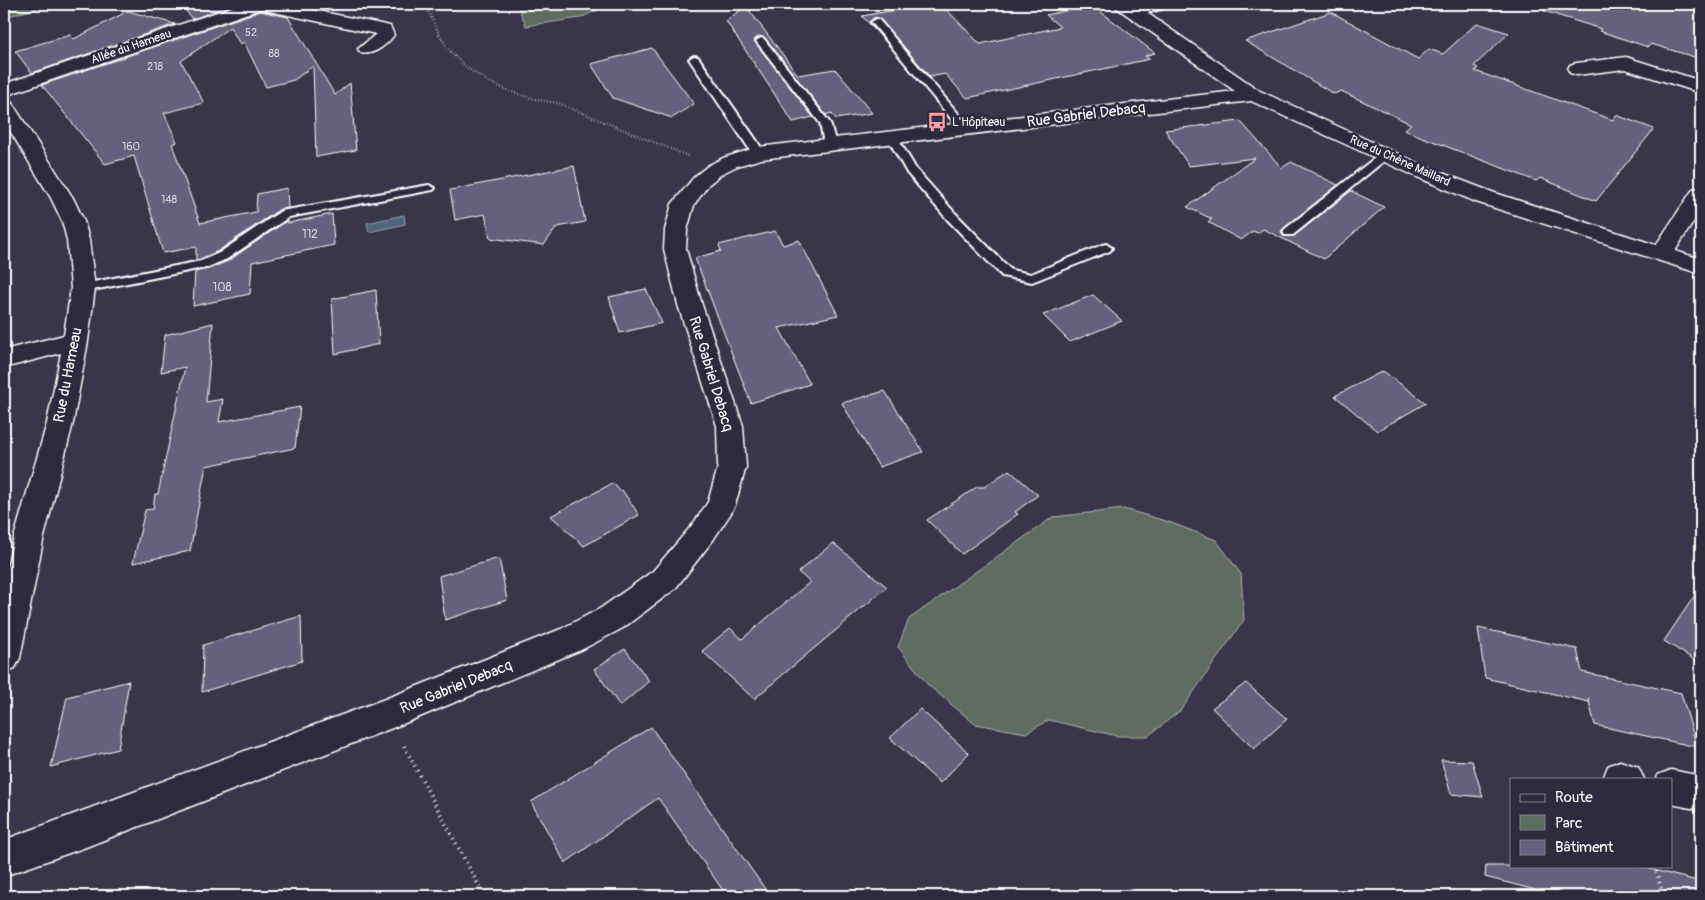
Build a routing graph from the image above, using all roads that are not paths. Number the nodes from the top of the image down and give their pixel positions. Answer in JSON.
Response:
{"nodes":[{"id":1,"x":257,"y":4,"type":"edge"},
{"id":2,"x":262,"y":4,"type":"edge"},
{"id":3,"x":1172,"y":4,"type":"edge"},
{"id":4,"x":1130,"y":9,"type":"edge"},
{"id":5,"x":876,"y":22,"type":"dead end"},
{"id":6,"x":762,"y":42,"type":"dead end"},
{"id":7,"x":367,"y":48,"type":"dead end"},
{"id":8,"x":694,"y":59,"type":"dead end"},
{"id":9,"x":1577,"y":69,"type":"dead end"},
{"id":10,"x":1701,"y":87,"type":"edge"},
{"id":11,"x":4,"y":90,"type":"edge"},
{"id":12,"x":1253,"y":95,"type":"junction"},
{"id":13,"x":4,"y":106,"type":"edge"},
{"id":14,"x":962,"y":129,"type":"junction"},
{"id":15,"x":892,"y":137,"type":"junction"},
{"id":16,"x":830,"y":144,"type":"junction"},
{"id":17,"x":758,"y":153,"type":"junction"},
{"id":18,"x":1385,"y":155,"type":"junction"},
{"id":19,"x":429,"y":188,"type":"dead end"},
{"id":20,"x":1701,"y":194,"type":"edge"},
{"id":21,"x":1289,"y":232,"type":"dead end"},
{"id":22,"x":1106,"y":248,"type":"dead end"},
{"id":23,"x":1661,"y":254,"type":"junction"},
{"id":24,"x":1701,"y":267,"type":"edge"},
{"id":25,"x":82,"y":288,"type":"junction"},
{"id":26,"x":76,"y":341,"type":"junction"},
{"id":27,"x":4,"y":359,"type":"edge"},
{"id":28,"x":4,"y":658,"type":"edge"},
{"id":29,"x":1672,"y":787,"type":"edge"},
{"id":30,"x":1701,"y":793,"type":"edge"},
{"id":31,"x":4,"y":858,"type":"edge"}],
"edges":[{"from":1,"to":11,"type":"street","name":"Allée du Hameau"},
{"from":2,"to":7,"type":"street"},
{"from":3,"to":4,"type":"lane"},
{"from":4,"to":12,"type":"street","name":"Rue du Chêne Maillard"},
{"from":5,"to":14,"type":"lane"},
{"from":6,"to":16,"type":"lane"},
{"from":8,"to":17,"type":"lane"},
{"from":9,"to":10,"type":"street"},
{"from":12,"to":14,"type":"street","name":"Rue Gabriel Debacq"},
{"from":12,"to":18,"type":"street","name":"Rue du Chêne Maillard"},
{"from":13,"to":25,"type":"street","name":"Rue du Hameau"},
{"from":14,"to":15,"type":"street","name":"Rue Gabriel Debacq"},
{"from":15,"to":16,"type":"street","name":"Rue Gabriel Debacq"},
{"from":15,"to":22,"type":"lane"},
{"from":16,"to":17,"type":"street","name":"Rue Gabriel Debacq"},
{"from":17,"to":31,"type":"street","name":"Rue Gabriel Debacq"},
{"from":18,"to":21,"type":"lane"},
{"from":18,"to":23,"type":"street","name":"Rue du Chêne Maillard"},
{"from":19,"to":25,"type":"lane"},
{"from":20,"to":23,"type":"street"},
{"from":23,"to":24,"type":"street","name":"Rue du Chêne Maillard"},
{"from":25,"to":26,"type":"street","name":"Rue du Hameau"},
{"from":26,"to":27,"type":"street"},
{"from":26,"to":28,"type":"street","name":"Rue du Hameau"},
{"from":29,"to":30,"type":"street"}]}
